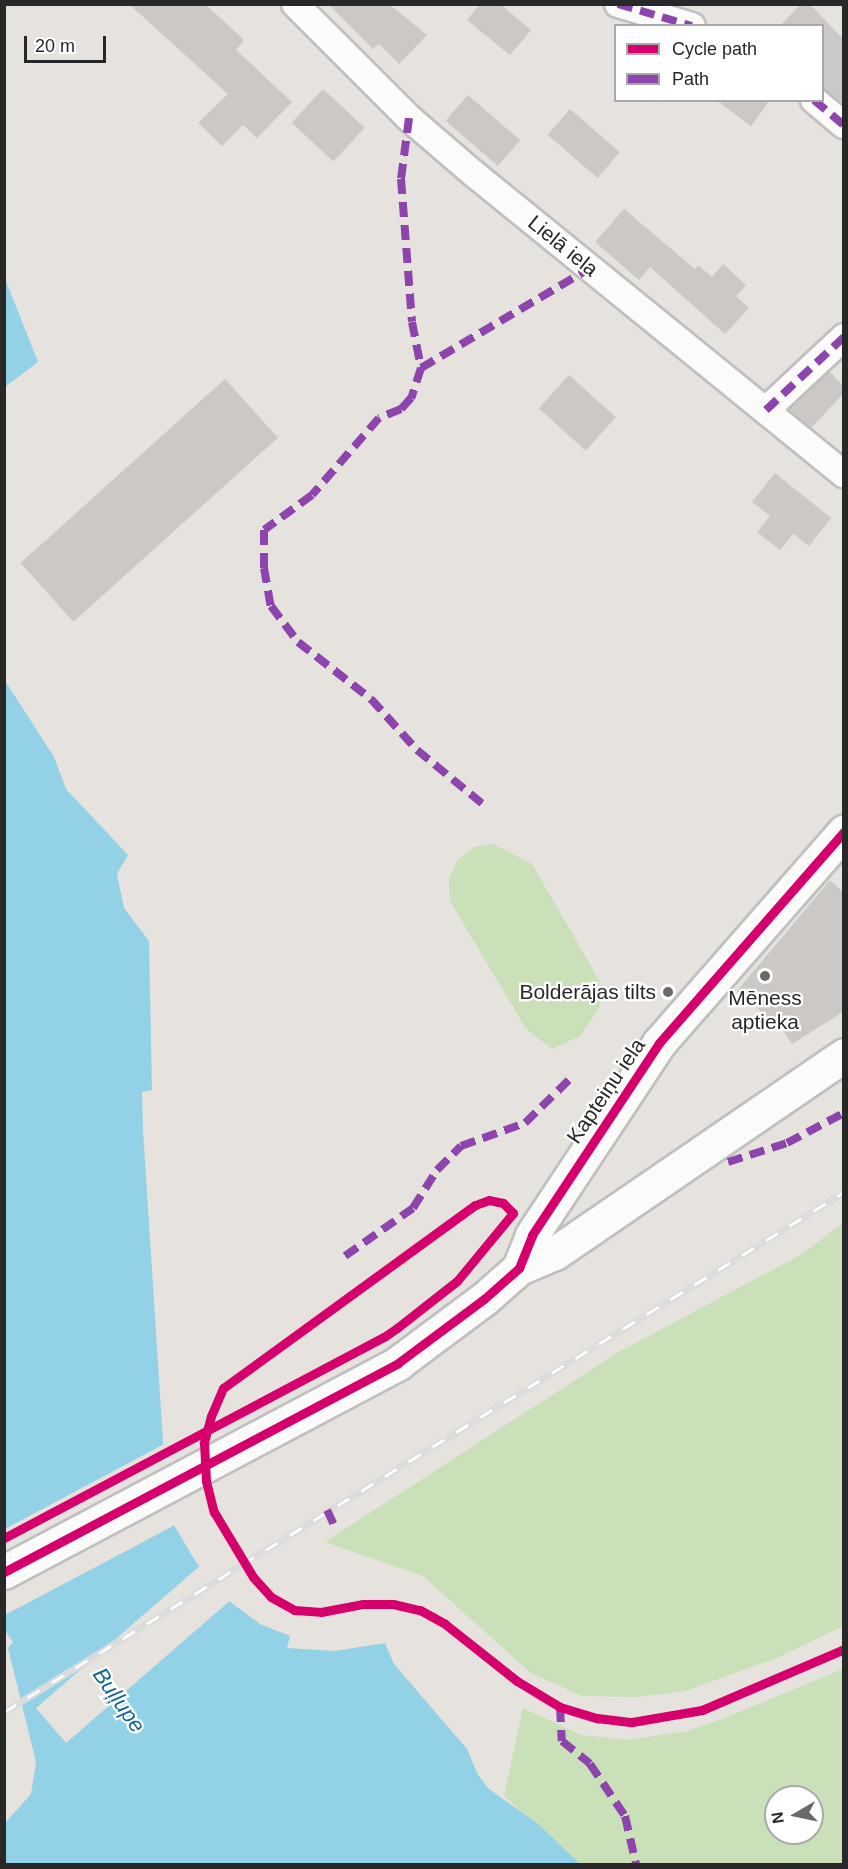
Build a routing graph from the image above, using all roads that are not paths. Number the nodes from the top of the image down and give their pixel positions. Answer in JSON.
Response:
{"nodes":[{"id":1,"x":295,"y":4,"type":"edge"},
{"id":2,"x":618,"y":4,"type":"edge"},
{"id":3,"x":685,"y":24,"type":"edge"},
{"id":4,"x":816,"y":102,"type":"edge"},
{"id":5,"x":843,"y":125,"type":"edge"},
{"id":6,"x":843,"y":337,"type":"edge"},
{"id":7,"x":766,"y":410,"type":"junction"},
{"id":8,"x":843,"y":474,"type":"edge"},
{"id":9,"x":843,"y":832,"type":"edge"},
{"id":10,"x":843,"y":1055,"type":"edge"},
{"id":11,"x":519,"y":1268,"type":"junction"},
{"id":12,"x":4,"y":1572,"type":"edge"}],
"edges":[{"from":1,"to":7,"type":"street","name":"Lielā iela"},
{"from":2,"to":3,"type":"street"},
{"from":4,"to":5,"type":"street"},
{"from":6,"to":7,"type":"street"},
{"from":7,"to":8,"type":"street","name":"Lielā iela"},
{"from":9,"to":11,"type":"street","name":"Kapteiņu iela"},
{"from":10,"to":11,"type":"street"},
{"from":11,"to":12,"type":"street","name":"Kapteiņu iela"}]}
